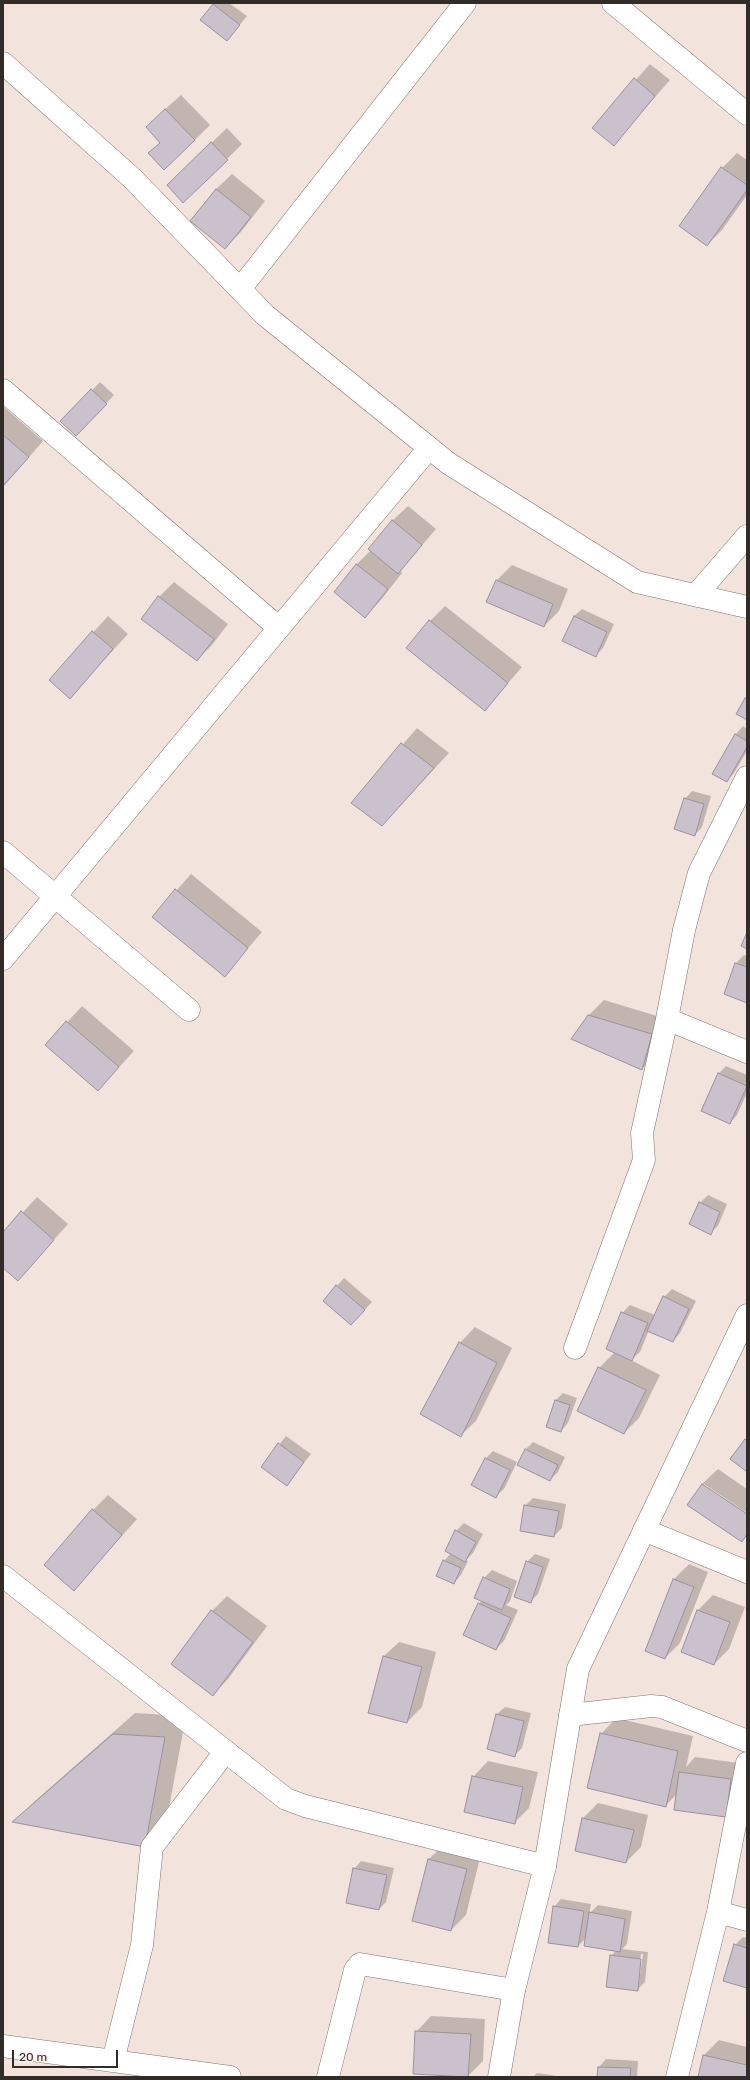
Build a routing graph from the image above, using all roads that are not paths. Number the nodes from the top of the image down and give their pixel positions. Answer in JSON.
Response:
{"nodes":[{"id":1,"x":465,"y":3,"type":"edge"},
{"id":2,"x":613,"y":3,"type":"edge"},
{"id":3,"x":3,"y":62,"type":"edge"},
{"id":4,"x":747,"y":114,"type":"edge"},
{"id":5,"x":240,"y":289,"type":"junction"},
{"id":6,"x":3,"y":390,"type":"edge"},
{"id":7,"x":429,"y":448,"type":"junction"},
{"id":8,"x":747,"y":536,"type":"edge"},
{"id":9,"x":696,"y":595,"type":"junction"},
{"id":10,"x":747,"y":606,"type":"edge"},
{"id":11,"x":279,"y":628,"type":"junction"},
{"id":12,"x":747,"y":777,"type":"edge"},
{"id":13,"x":3,"y":852,"type":"edge"},
{"id":14,"x":56,"y":896,"type":"junction"},
{"id":15,"x":3,"y":960,"type":"edge"},
{"id":16,"x":189,"y":1010,"type":"dead end"},
{"id":17,"x":667,"y":1019,"type":"junction"},
{"id":18,"x":747,"y":1052,"type":"edge"},
{"id":19,"x":747,"y":1315,"type":"edge"},
{"id":20,"x":575,"y":1348,"type":"dead end"},
{"id":21,"x":644,"y":1530,"type":"junction"},
{"id":22,"x":747,"y":1572,"type":"edge"},
{"id":23,"x":3,"y":1576,"type":"edge"},
{"id":24,"x":570,"y":1715,"type":"junction"},
{"id":25,"x":747,"y":1741,"type":"edge"},
{"id":26,"x":225,"y":1752,"type":"junction"},
{"id":27,"x":747,"y":1763,"type":"edge"},
{"id":28,"x":545,"y":1866,"type":"junction"},
{"id":29,"x":718,"y":1912,"type":"junction"},
{"id":30,"x":747,"y":1920,"type":"edge"},
{"id":31,"x":514,"y":1990,"type":"junction"},
{"id":32,"x":3,"y":2046,"type":"edge"},
{"id":33,"x":113,"y":2061,"type":"junction"},
{"id":34,"x":140,"y":2071,"type":"edge"},
{"id":35,"x":230,"y":2077,"type":"edge"},
{"id":36,"x":328,"y":2077,"type":"edge"},
{"id":37,"x":499,"y":2077,"type":"edge"},
{"id":38,"x":677,"y":2077,"type":"edge"}],
"edges":[{"from":1,"to":5,"type":"street"},
{"from":2,"to":4,"type":"street"},
{"from":3,"to":5,"type":"street"},
{"from":5,"to":7,"type":"street"},
{"from":6,"to":11,"type":"street"},
{"from":7,"to":9,"type":"street"},
{"from":7,"to":11,"type":"street"},
{"from":8,"to":9,"type":"street"},
{"from":9,"to":10,"type":"street"},
{"from":11,"to":14,"type":"street"},
{"from":12,"to":17,"type":"street"},
{"from":13,"to":14,"type":"street"},
{"from":14,"to":15,"type":"street"},
{"from":14,"to":16,"type":"street"},
{"from":17,"to":18,"type":"street"},
{"from":17,"to":20,"type":"street"},
{"from":19,"to":21,"type":"street"},
{"from":21,"to":22,"type":"street"},
{"from":21,"to":24,"type":"street"},
{"from":23,"to":26,"type":"street"},
{"from":24,"to":25,"type":"street"},
{"from":24,"to":28,"type":"street"},
{"from":26,"to":28,"type":"street"},
{"from":26,"to":33,"type":"street"},
{"from":27,"to":29,"type":"street"},
{"from":28,"to":31,"type":"street"},
{"from":29,"to":30,"type":"street"},
{"from":29,"to":38,"type":"street"},
{"from":31,"to":36,"type":"street"},
{"from":31,"to":37,"type":"street"},
{"from":32,"to":33,"type":"street"},
{"from":33,"to":34,"type":"street"},
{"from":34,"to":35,"type":"street"}]}
